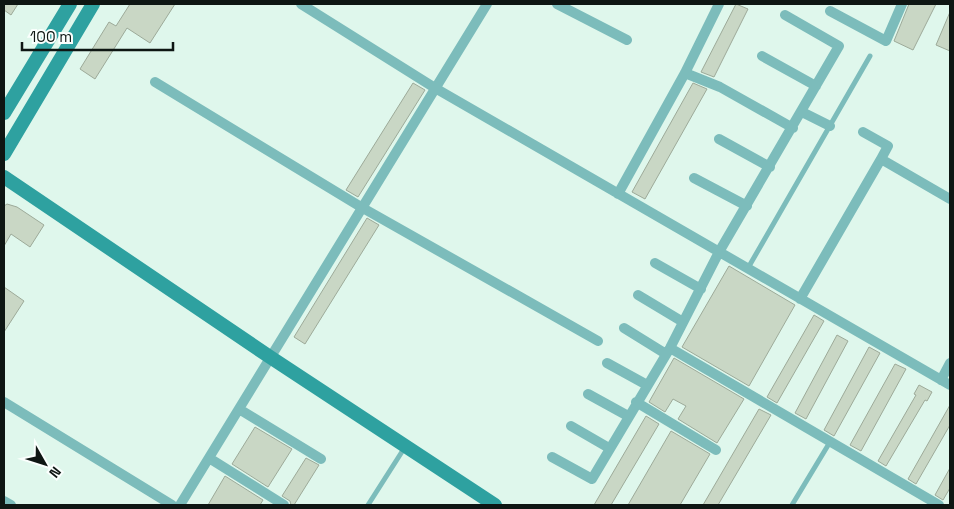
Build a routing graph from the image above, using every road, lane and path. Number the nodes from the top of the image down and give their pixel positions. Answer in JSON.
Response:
{"nodes":[{"id":1,"x":70,"y":4,"type":"edge"},
{"id":2,"x":93,"y":4,"type":"edge"},
{"id":3,"x":300,"y":4,"type":"edge"},
{"id":4,"x":486,"y":4,"type":"edge"},
{"id":5,"x":557,"y":4,"type":"edge"},
{"id":6,"x":719,"y":4,"type":"edge"},
{"id":7,"x":902,"y":4,"type":"edge"},
{"id":8,"x":830,"y":11,"type":"dead end"},
{"id":9,"x":784,"y":15,"type":"dead end"},
{"id":10,"x":627,"y":40,"type":"dead end"},
{"id":11,"x":762,"y":56,"type":"dead end"},
{"id":12,"x":870,"y":56,"type":"dead end"},
{"id":13,"x":685,"y":73,"type":"junction"},
{"id":14,"x":155,"y":82,"type":"dead end"},
{"id":15,"x":816,"y":86,"type":"junction"},
{"id":16,"x":435,"y":88,"type":"junction"},
{"id":17,"x":802,"y":112,"type":"junction"},
{"id":18,"x":4,"y":113,"type":"edge"},
{"id":19,"x":830,"y":126,"type":"junction"},
{"id":20,"x":793,"y":128,"type":"junction"},
{"id":21,"x":863,"y":132,"type":"dead end"},
{"id":22,"x":719,"y":138,"type":"dead end"},
{"id":23,"x":4,"y":154,"type":"edge"},
{"id":24,"x":881,"y":159,"type":"junction"},
{"id":25,"x":770,"y":167,"type":"junction"},
{"id":26,"x":4,"y":177,"type":"edge"},
{"id":27,"x":694,"y":178,"type":"dead end"},
{"id":28,"x":618,"y":194,"type":"junction"},
{"id":29,"x":950,"y":199,"type":"edge"},
{"id":30,"x":747,"y":206,"type":"junction"},
{"id":31,"x":361,"y":207,"type":"junction"},
{"id":32,"x":719,"y":252,"type":"junction"},
{"id":33,"x":655,"y":262,"type":"dead end"},
{"id":34,"x":748,"y":269,"type":"junction"},
{"id":35,"x":701,"y":289,"type":"junction"},
{"id":36,"x":638,"y":295,"type":"dead end"},
{"id":37,"x":800,"y":299,"type":"junction"},
{"id":38,"x":683,"y":322,"type":"junction"},
{"id":39,"x":624,"y":328,"type":"dead end"},
{"id":40,"x":598,"y":341,"type":"dead end"},
{"id":41,"x":668,"y":351,"type":"junction"},
{"id":42,"x":270,"y":357,"type":"junction"},
{"id":43,"x":607,"y":363,"type":"dead end"},
{"id":44,"x":950,"y":363,"type":"edge"},
{"id":45,"x":941,"y":380,"type":"junction"},
{"id":46,"x":647,"y":385,"type":"junction"},
{"id":47,"x":950,"y":385,"type":"edge"},
{"id":48,"x":588,"y":394,"type":"dead end"},
{"id":49,"x":4,"y":402,"type":"edge"},
{"id":50,"x":636,"y":402,"type":"junction"},
{"id":51,"x":239,"y":409,"type":"junction"},
{"id":52,"x":628,"y":416,"type":"junction"},
{"id":53,"x":571,"y":426,"type":"dead end"},
{"id":54,"x":830,"y":441,"type":"junction"},
{"id":55,"x":406,"y":446,"type":"junction"},
{"id":56,"x":609,"y":448,"type":"junction"},
{"id":57,"x":716,"y":450,"type":"dead end"},
{"id":58,"x":552,"y":457,"type":"dead end"},
{"id":59,"x":209,"y":458,"type":"junction"},
{"id":60,"x":321,"y":460,"type":"dead end"},
{"id":61,"x":4,"y":501,"type":"edge"},
{"id":62,"x":11,"y":505,"type":"edge"},
{"id":63,"x":172,"y":505,"type":"edge"},
{"id":64,"x":180,"y":505,"type":"edge"},
{"id":65,"x":284,"y":505,"type":"edge"},
{"id":66,"x":368,"y":505,"type":"edge"},
{"id":67,"x":495,"y":505,"type":"edge"},
{"id":68,"x":792,"y":505,"type":"edge"},
{"id":69,"x":939,"y":505,"type":"edge"}],
"edges":[{"from":1,"to":18,"type":"street"},
{"from":2,"to":23,"type":"street"},
{"from":3,"to":16,"type":"street"},
{"from":4,"to":16,"type":"street"},
{"from":5,"to":10,"type":"street"},
{"from":6,"to":13,"type":"street"},
{"from":7,"to":8,"type":"street"},
{"from":9,"to":15,"type":"street"},
{"from":11,"to":15,"type":"street"},
{"from":12,"to":19,"type":"lane"},
{"from":13,"to":20,"type":"street"},
{"from":13,"to":28,"type":"street"},
{"from":14,"to":31,"type":"street"},
{"from":15,"to":17,"type":"street"},
{"from":16,"to":28,"type":"street"},
{"from":16,"to":31,"type":"street"},
{"from":17,"to":19,"type":"street"},
{"from":17,"to":20,"type":"street"},
{"from":19,"to":34,"type":"lane"},
{"from":20,"to":25,"type":"street"},
{"from":21,"to":24,"type":"street"},
{"from":22,"to":25,"type":"street"},
{"from":24,"to":29,"type":"street"},
{"from":24,"to":37,"type":"street"},
{"from":25,"to":30,"type":"street"},
{"from":26,"to":42,"type":"street"},
{"from":27,"to":30,"type":"street"},
{"from":28,"to":32,"type":"street"},
{"from":30,"to":32,"type":"street"},
{"from":31,"to":40,"type":"street"},
{"from":31,"to":42,"type":"street"},
{"from":32,"to":34,"type":"street"},
{"from":32,"to":35,"type":"street"},
{"from":33,"to":35,"type":"street"},
{"from":34,"to":37,"type":"street"},
{"from":35,"to":38,"type":"street"},
{"from":36,"to":38,"type":"street"},
{"from":37,"to":45,"type":"street"},
{"from":38,"to":41,"type":"street"},
{"from":39,"to":41,"type":"street"},
{"from":41,"to":46,"type":"street"},
{"from":41,"to":54,"type":"street"},
{"from":42,"to":51,"type":"street"},
{"from":42,"to":55,"type":"street"},
{"from":43,"to":46,"type":"street"},
{"from":44,"to":45,"type":"street"},
{"from":45,"to":47,"type":"street"},
{"from":46,"to":50,"type":"street"},
{"from":48,"to":52,"type":"street"},
{"from":49,"to":63,"type":"street"},
{"from":50,"to":52,"type":"street"},
{"from":50,"to":57,"type":"street"},
{"from":51,"to":59,"type":"street"},
{"from":51,"to":60,"type":"street"},
{"from":52,"to":56,"type":"street"},
{"from":53,"to":56,"type":"street"},
{"from":54,"to":68,"type":"lane"},
{"from":54,"to":69,"type":"street"},
{"from":55,"to":66,"type":"lane"},
{"from":55,"to":67,"type":"street"},
{"from":56,"to":58,"type":"street"},
{"from":59,"to":64,"type":"street"},
{"from":59,"to":65,"type":"street"},
{"from":61,"to":62,"type":"street"}]}
